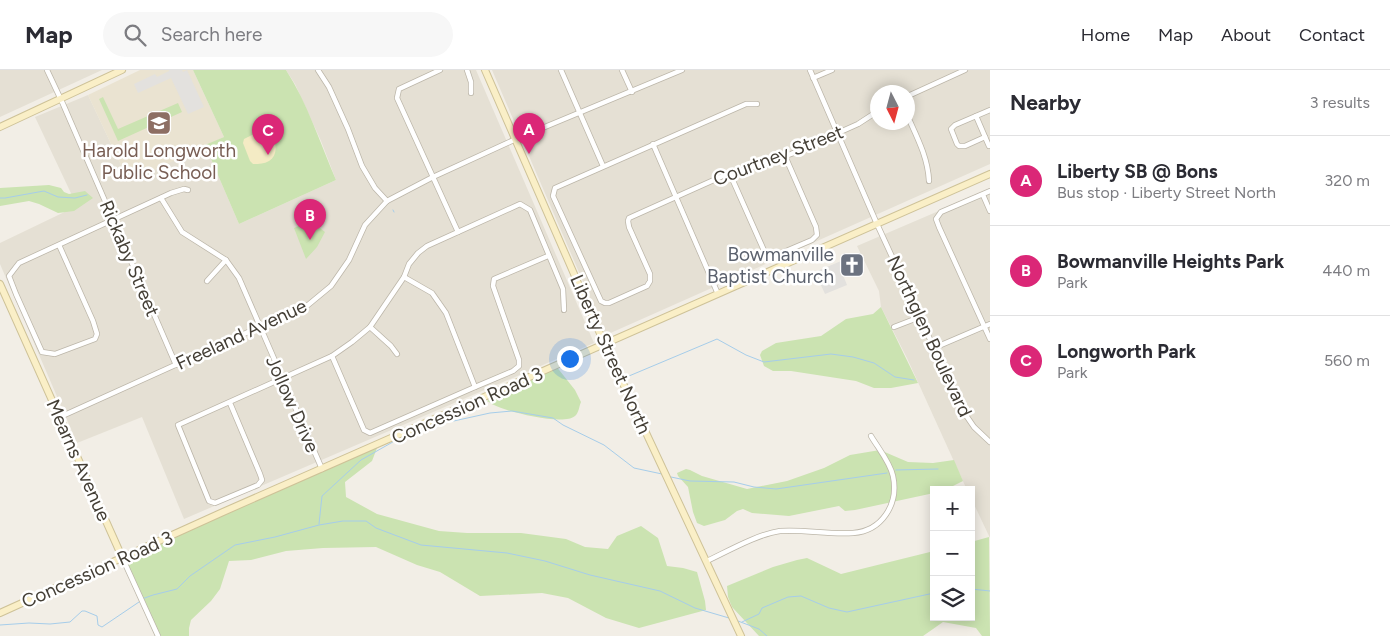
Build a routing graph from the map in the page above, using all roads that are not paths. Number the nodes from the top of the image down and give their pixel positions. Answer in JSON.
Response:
{"nodes":[{"id":1,"x":47,"y":70,"type":"edge"},
{"id":2,"x":122,"y":70,"type":"edge"},
{"id":3,"x":318,"y":70,"type":"edge"},
{"id":4,"x":440,"y":70,"type":"edge"},
{"id":5,"x":467,"y":70,"type":"edge"},
{"id":6,"x":486,"y":70,"type":"edge"},
{"id":7,"x":561,"y":70,"type":"edge"},
{"id":8,"x":622,"y":70,"type":"edge"},
{"id":9,"x":682,"y":70,"type":"edge"},
{"id":10,"x":810,"y":70,"type":"edge"},
{"id":11,"x":832,"y":70,"type":"edge"},
{"id":12,"x":966,"y":70,"type":"edge"},
{"id":13,"x":813,"y":78,"type":"junction"},
{"id":14,"x":632,"y":92,"type":"junction"},
{"id":15,"x":470,"y":93,"type":"dead end"},
{"id":16,"x":915,"y":93,"type":"edge"},
{"id":17,"x":61,"y":99,"type":"junction"},
{"id":18,"x":757,"y":104,"type":"dead end"},
{"id":19,"x":990,"y":110,"type":"edge"},
{"id":20,"x":580,"y":113,"type":"junction"},
{"id":21,"x":870,"y":116,"type":"edge"},
{"id":22,"x":976,"y":116,"type":"junction"},
{"id":23,"x":0,"y":127,"type":"edge"},
{"id":24,"x":914,"y":130,"type":"edge"},
{"id":25,"x":838,"y":133,"type":"junction"},
{"id":26,"x":985,"y":137,"type":"junction"},
{"id":27,"x":516,"y":139,"type":"junction"},
{"id":28,"x":653,"y":144,"type":"junction"},
{"id":29,"x":990,"y":145,"type":"edge"},
{"id":30,"x":990,"y":152,"type":"edge"},
{"id":31,"x":785,"y":156,"type":"junction"},
{"id":32,"x":602,"y":166,"type":"junction"},
{"id":33,"x":730,"y":174,"type":"junction"},
{"id":34,"x":990,"y":174,"type":"edge"},
{"id":35,"x":433,"y":177,"type":"junction"},
{"id":36,"x":929,"y":181,"type":"dead end"},
{"id":37,"x":188,"y":190,"type":"dead end"},
{"id":38,"x":990,"y":191,"type":"edge"},
{"id":39,"x":982,"y":195,"type":"junction"},
{"id":40,"x":676,"y":196,"type":"junction"},
{"id":41,"x":161,"y":198,"type":"junction"},
{"id":42,"x":387,"y":201,"type":"junction"},
{"id":43,"x":990,"y":211,"type":"edge"},
{"id":44,"x":112,"y":219,"type":"junction"},
{"id":45,"x":877,"y":224,"type":"junction"},
{"id":46,"x":458,"y":232,"type":"junction"},
{"id":47,"x":59,"y":245,"type":"junction"},
{"id":48,"x":548,"y":256,"type":"junction"},
{"id":49,"x":226,"y":260,"type":"junction"},
{"id":50,"x":404,"y":277,"type":"junction"},
{"id":51,"x":207,"y":281,"type":"dead end"},
{"id":52,"x":0,"y":284,"type":"edge"},
{"id":53,"x":718,"y":294,"type":"junction"},
{"id":54,"x":564,"y":310,"type":"dead end"},
{"id":55,"x":920,"y":316,"type":"junction"},
{"id":56,"x":990,"y":324,"type":"edge"},
{"id":57,"x":984,"y":326,"type":"junction"},
{"id":58,"x":260,"y":327,"type":"junction"},
{"id":59,"x":370,"y":327,"type":"junction"},
{"id":60,"x":894,"y":328,"type":"dead end"},
{"id":61,"x":990,"y":339,"type":"edge"},
{"id":62,"x":605,"y":344,"type":"junction"},
{"id":63,"x":934,"y":348,"type":"junction"},
{"id":64,"x":397,"y":354,"type":"dead end"},
{"id":65,"x":332,"y":356,"type":"junction"},
{"id":66,"x":176,"y":365,"type":"junction"},
{"id":67,"x":282,"y":378,"type":"junction"},
{"id":68,"x":475,"y":387,"type":"junction"},
{"id":69,"x":230,"y":403,"type":"junction"},
{"id":70,"x":60,"y":417,"type":"junction"},
{"id":71,"x":871,"y":436,"type":"dead end"},
{"id":72,"x":990,"y":442,"type":"edge"},
{"id":73,"x":322,"y":469,"type":"junction"},
{"id":74,"x":122,"y":556,"type":"junction"},
{"id":75,"x":707,"y":561,"type":"junction"},
{"id":76,"x":0,"y":612,"type":"edge"},
{"id":77,"x":158,"y":636,"type":"edge"},
{"id":78,"x":741,"y":636,"type":"edge"}],
"edges":[{"from":1,"to":17,"type":"street","name":"Rickaby Street"},
{"from":2,"to":17,"type":"street"},
{"from":3,"to":42,"type":"street"},
{"from":4,"to":35,"type":"street"},
{"from":5,"to":15,"type":"street"},
{"from":6,"to":27,"type":"street","name":"Liberty Street North"},
{"from":7,"to":20,"type":"street"},
{"from":8,"to":14,"type":"street"},
{"from":9,"to":14,"type":"street","name":"Freeland Avenue"},
{"from":10,"to":13,"type":"street","name":"Northglen Boulevard"},
{"from":11,"to":13,"type":"street"},
{"from":12,"to":16,"type":"street"},
{"from":13,"to":25,"type":"street","name":"Northglen Boulevard"},
{"from":14,"to":20,"type":"street","name":"Freeland Avenue"},
{"from":17,"to":23,"type":"street"},
{"from":17,"to":44,"type":"street","name":"Rickaby Street"},
{"from":18,"to":28,"type":"street"},
{"from":19,"to":22,"type":"street"},
{"from":20,"to":27,"type":"street","name":"Freeland Avenue"},
{"from":20,"to":32,"type":"street"},
{"from":21,"to":25,"type":"street","name":"Courtney Street"},
{"from":22,"to":26,"type":"street"},
{"from":22,"to":26,"type":"street"},
{"from":24,"to":36,"type":"street"},
{"from":25,"to":31,"type":"street","name":"Courtney Street"},
{"from":25,"to":45,"type":"street","name":"Northglen Boulevard"},
{"from":26,"to":29,"type":"street"},
{"from":27,"to":35,"type":"street","name":"Freeland Avenue"},
{"from":27,"to":62,"type":"street","name":"Liberty Street North"},
{"from":28,"to":32,"type":"street"},
{"from":28,"to":40,"type":"street"},
{"from":29,"to":30,"type":"street"},
{"from":31,"to":33,"type":"street","name":"Courtney Street"},
{"from":31,"to":33,"type":"street"},
{"from":32,"to":40,"type":"street","name":"Courtney Street"},
{"from":33,"to":40,"type":"street","name":"Courtney Street"},
{"from":34,"to":45,"type":"street","name":"Concession Road 3"},
{"from":35,"to":42,"type":"street","name":"Freeland Avenue"},
{"from":35,"to":46,"type":"street"},
{"from":37,"to":41,"type":"street"},
{"from":38,"to":39,"type":"street"},
{"from":39,"to":43,"type":"street"},
{"from":39,"to":57,"type":"street"},
{"from":40,"to":53,"type":"street"},
{"from":41,"to":44,"type":"street"},
{"from":41,"to":49,"type":"street","name":"Jollow Drive"},
{"from":42,"to":58,"type":"street","name":"Freeland Avenue"},
{"from":44,"to":47,"type":"street"},
{"from":44,"to":66,"type":"street","name":"Rickaby Street"},
{"from":45,"to":53,"type":"street","name":"Concession Road 3"},
{"from":45,"to":55,"type":"street","name":"Northglen Boulevard"},
{"from":46,"to":48,"type":"street"},
{"from":46,"to":50,"type":"street"},
{"from":47,"to":47,"type":"street"},
{"from":48,"to":54,"type":"street"},
{"from":48,"to":68,"type":"street"},
{"from":49,"to":51,"type":"street"},
{"from":49,"to":58,"type":"street","name":"Jollow Drive"},
{"from":50,"to":59,"type":"street"},
{"from":50,"to":68,"type":"street"},
{"from":52,"to":70,"type":"street","name":"Mearns Avenue"},
{"from":53,"to":62,"type":"street","name":"Concession Road 3"},
{"from":55,"to":60,"type":"street"},
{"from":55,"to":63,"type":"street","name":"Northglen Boulevard"},
{"from":56,"to":57,"type":"street"},
{"from":57,"to":61,"type":"street"},
{"from":57,"to":63,"type":"street"},
{"from":58,"to":66,"type":"street","name":"Freeland Avenue"},
{"from":58,"to":67,"type":"street","name":"Jollow Drive"},
{"from":59,"to":64,"type":"street"},
{"from":59,"to":65,"type":"street"},
{"from":62,"to":73,"type":"street","name":"Concession Road 3"},
{"from":62,"to":75,"type":"street","name":"Liberty Street North"},
{"from":63,"to":72,"type":"street","name":"Northglen Boulevard"},
{"from":65,"to":67,"type":"street"},
{"from":65,"to":68,"type":"street"},
{"from":66,"to":70,"type":"street","name":"Freeland Avenue"},
{"from":67,"to":69,"type":"street"},
{"from":67,"to":73,"type":"street","name":"Jollow Drive"},
{"from":69,"to":69,"type":"street"},
{"from":70,"to":74,"type":"street","name":"Mearns Avenue"},
{"from":71,"to":75,"type":"street"},
{"from":73,"to":74,"type":"street","name":"Concession Road 3"},
{"from":74,"to":76,"type":"street","name":"Concession Road 3"},
{"from":74,"to":77,"type":"street","name":"Mearns Avenue"},
{"from":75,"to":78,"type":"street","name":"Liberty Street North"}]}
